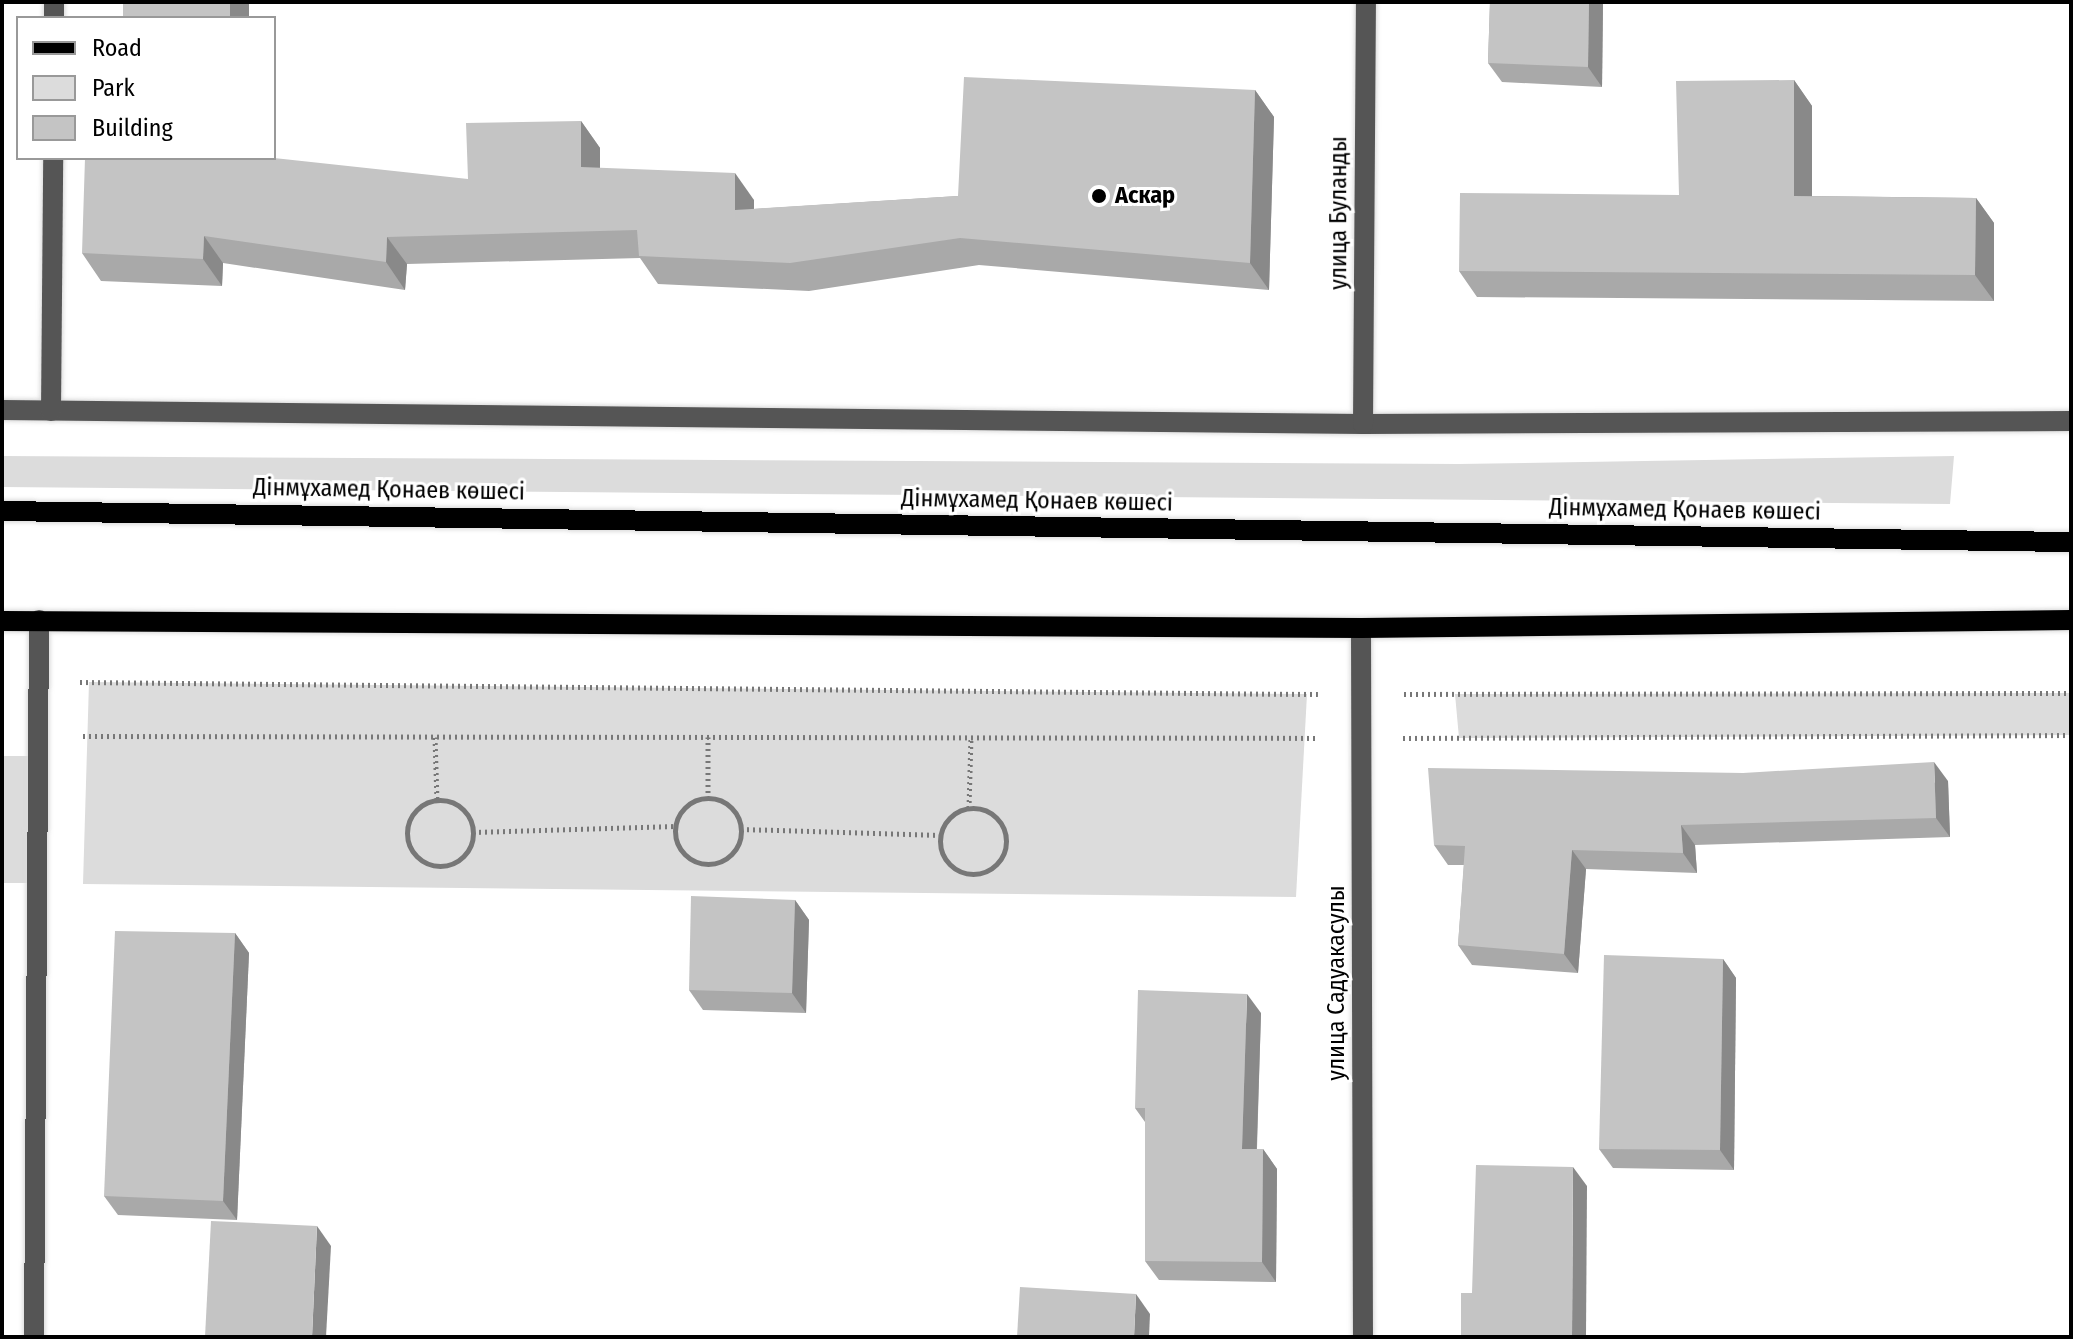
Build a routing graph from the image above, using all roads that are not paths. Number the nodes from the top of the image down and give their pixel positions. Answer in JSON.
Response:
{"nodes":[{"id":1,"x":1366,"y":2,"type":"edge"},
{"id":2,"x":53,"y":160,"type":"edge"},
{"id":3,"x":2,"y":410,"type":"edge"},
{"id":4,"x":51,"y":411,"type":"junction"},
{"id":5,"x":2071,"y":421,"type":"edge"},
{"id":6,"x":1363,"y":424,"type":"junction"},
{"id":7,"x":2,"y":511,"type":"edge"},
{"id":8,"x":2071,"y":542,"type":"edge"},
{"id":9,"x":39,"y":620,"type":"junction"},
{"id":10,"x":2071,"y":620,"type":"edge"},
{"id":11,"x":2,"y":621,"type":"edge"},
{"id":12,"x":1361,"y":628,"type":"junction"},
{"id":13,"x":34,"y":1337,"type":"edge"},
{"id":14,"x":1363,"y":1337,"type":"edge"}],
"edges":[{"from":1,"to":6,"type":"street","name":"улица Буланды"},
{"from":2,"to":4,"type":"street"},
{"from":3,"to":4,"type":"street"},
{"from":4,"to":6,"type":"street"},
{"from":5,"to":6,"type":"street"},
{"from":7,"to":8,"type":"main road","name":"Дінмұхамед Қонаев көшесі"},
{"from":9,"to":11,"type":"main road"},
{"from":9,"to":12,"type":"main road"},
{"from":9,"to":13,"type":"street"},
{"from":10,"to":12,"type":"main road"},
{"from":12,"to":14,"type":"street","name":"улица Садуакасулы"}]}
